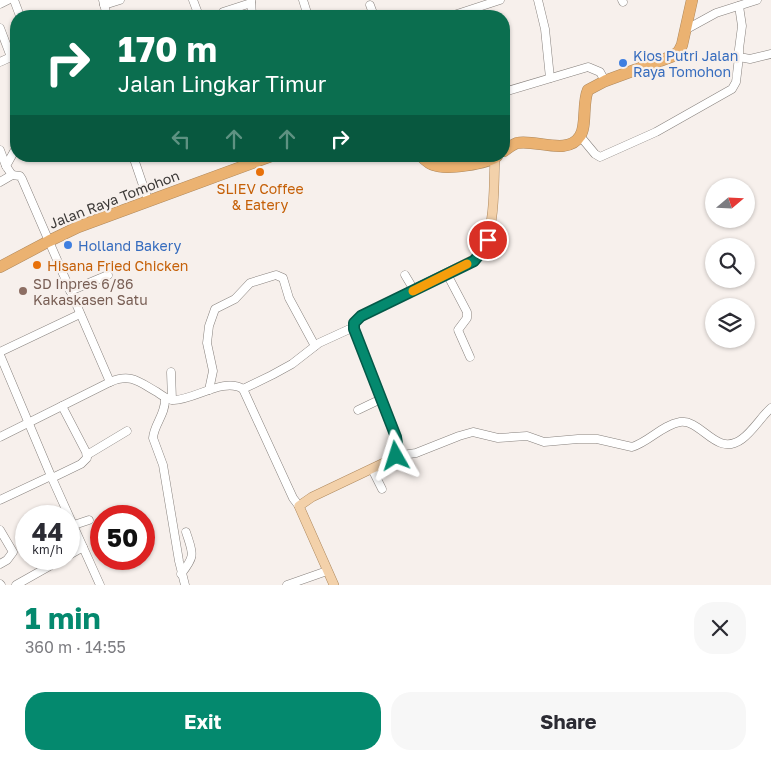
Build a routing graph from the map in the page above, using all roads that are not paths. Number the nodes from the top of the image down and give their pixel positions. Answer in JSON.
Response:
{"nodes":[{"id":1,"x":8,"y":0,"type":"edge"},
{"id":2,"x":120,"y":0,"type":"edge"},
{"id":3,"x":500,"y":0,"type":"edge"},
{"id":4,"x":538,"y":0,"type":"edge"},
{"id":5,"x":692,"y":0,"type":"edge"},
{"id":6,"x":756,"y":0,"type":"edge"},
{"id":7,"x":251,"y":1,"type":"edge"},
{"id":8,"x":103,"y":2,"type":"edge"},
{"id":9,"x":492,"y":2,"type":"edge"},
{"id":10,"x":0,"y":4,"type":"edge"},
{"id":11,"x":739,"y":6,"type":"junction"},
{"id":12,"x":228,"y":10,"type":"edge"},
{"id":13,"x":469,"y":10,"type":"edge"},
{"id":14,"x":0,"y":28,"type":"edge"},
{"id":15,"x":685,"y":30,"type":"junction"},
{"id":16,"x":10,"y":47,"type":"edge"},
{"id":17,"x":771,"y":54,"type":"edge"},
{"id":18,"x":739,"y":58,"type":"junction"},
{"id":19,"x":550,"y":78,"type":"junction"},
{"id":20,"x":605,"y":81,"type":"junction"},
{"id":21,"x":510,"y":90,"type":"edge"},
{"id":22,"x":580,"y":136,"type":"junction"},
{"id":23,"x":0,"y":150,"type":"edge"},
{"id":24,"x":510,"y":150,"type":"edge"},
{"id":25,"x":10,"y":159,"type":"edge"},
{"id":26,"x":135,"y":162,"type":"edge"},
{"id":27,"x":243,"y":162,"type":"edge"},
{"id":28,"x":429,"y":162,"type":"edge"},
{"id":29,"x":486,"y":162,"type":"edge"},
{"id":30,"x":498,"y":162,"type":"edge"},
{"id":31,"x":6,"y":166,"type":"junction"},
{"id":32,"x":12,"y":175,"type":"junction"},
{"id":33,"x":0,"y":182,"type":"edge"},
{"id":34,"x":148,"y":200,"type":"junction"},
{"id":35,"x":49,"y":240,"type":"junction"},
{"id":36,"x":0,"y":267,"type":"edge"},
{"id":37,"x":108,"y":274,"type":"dead end"},
{"id":38,"x":447,"y":274,"type":"junction"},
{"id":39,"x":405,"y":275,"type":"dead end"},
{"id":40,"x":414,"y":290,"type":"junction"},
{"id":41,"x":70,"y":291,"type":"junction"},
{"id":42,"x":80,"y":314,"type":"junction"},
{"id":43,"x":354,"y":327,"type":"junction"},
{"id":44,"x":315,"y":346,"type":"junction"},
{"id":45,"x":0,"y":353,"type":"edge"},
{"id":46,"x":470,"y":357,"type":"dead end"},
{"id":47,"x":171,"y":372,"type":"dead end"},
{"id":48,"x":110,"y":382,"type":"junction"},
{"id":49,"x":243,"y":389,"type":"junction"},
{"id":50,"x":209,"y":390,"type":"junction"},
{"id":51,"x":169,"y":399,"type":"junction"},
{"id":52,"x":381,"y":399,"type":"junction"},
{"id":53,"x":62,"y":406,"type":"junction"},
{"id":54,"x":771,"y":408,"type":"edge"},
{"id":55,"x":358,"y":410,"type":"dead end"},
{"id":56,"x":29,"y":422,"type":"junction"},
{"id":57,"x":127,"y":431,"type":"dead end"},
{"id":58,"x":0,"y":437,"type":"edge"},
{"id":59,"x":87,"y":455,"type":"junction"},
{"id":60,"x":396,"y":456,"type":"junction"},
{"id":61,"x":372,"y":469,"type":"junction"},
{"id":62,"x":51,"y":477,"type":"junction"},
{"id":63,"x":382,"y":489,"type":"dead end"},
{"id":64,"x":0,"y":500,"type":"edge"},
{"id":65,"x":64,"y":505,"type":"edge"},
{"id":66,"x":299,"y":506,"type":"junction"},
{"id":67,"x":89,"y":520,"type":"dead end"},
{"id":68,"x":80,"y":523,"type":"edge"},
{"id":69,"x":0,"y":530,"type":"edge"},
{"id":70,"x":186,"y":532,"type":"dead end"},
{"id":71,"x":80,"y":540,"type":"edge"},
{"id":72,"x":83,"y":547,"type":"junction"},
{"id":73,"x":80,"y":549,"type":"edge"},
{"id":74,"x":0,"y":564,"type":"edge"},
{"id":75,"x":43,"y":570,"type":"edge"},
{"id":76,"x":327,"y":571,"type":"junction"},
{"id":77,"x":182,"y":574,"type":"junction"},
{"id":78,"x":16,"y":585,"type":"edge"},
{"id":79,"x":100,"y":585,"type":"edge"},
{"id":80,"x":185,"y":585,"type":"edge"},
{"id":81,"x":287,"y":585,"type":"edge"},
{"id":82,"x":334,"y":585,"type":"edge"}],
"edges":[{"from":1,"to":10,"type":"street"},
{"from":2,"to":8,"type":"street"},
{"from":3,"to":9,"type":"street"},
{"from":4,"to":19,"type":"street"},
{"from":5,"to":15,"type":"highway"},
{"from":6,"to":11,"type":"street"},
{"from":7,"to":12,"type":"street"},
{"from":9,"to":13,"type":"street"},
{"from":11,"to":15,"type":"street"},
{"from":11,"to":18,"type":"street"},
{"from":14,"to":16,"type":"street"},
{"from":15,"to":20,"type":"highway"},
{"from":17,"to":18,"type":"street"},
{"from":18,"to":22,"type":"street"},
{"from":19,"to":20,"type":"street"},
{"from":19,"to":21,"type":"street"},
{"from":20,"to":22,"type":"highway"},
{"from":22,"to":24,"type":"highway"},
{"from":23,"to":31,"type":"street"},
{"from":25,"to":31,"type":"street"},
{"from":26,"to":34,"type":"street"},
{"from":27,"to":34,"type":"highway","name":"Jalan Raya Tomohon"},
{"from":28,"to":29,"type":"highway"},
{"from":30,"to":38,"type":"main road"},
{"from":31,"to":32,"type":"street"},
{"from":32,"to":33,"type":"street"},
{"from":32,"to":35,"type":"street"},
{"from":34,"to":35,"type":"highway","name":"Jalan Raya Tomohon"},
{"from":35,"to":36,"type":"highway","name":"Jalan Raya Tomohon"},
{"from":35,"to":41,"type":"street"},
{"from":37,"to":41,"type":"street"},
{"from":38,"to":40,"type":"main road"},
{"from":38,"to":46,"type":"street"},
{"from":39,"to":40,"type":"street"},
{"from":40,"to":43,"type":"main road"},
{"from":41,"to":42,"type":"street"},
{"from":42,"to":45,"type":"street"},
{"from":42,"to":48,"type":"street"},
{"from":43,"to":44,"type":"street"},
{"from":43,"to":52,"type":"main road"},
{"from":44,"to":49,"type":"street"},
{"from":44,"to":50,"type":"street"},
{"from":45,"to":56,"type":"street"},
{"from":47,"to":51,"type":"street"},
{"from":48,"to":51,"type":"street"},
{"from":48,"to":53,"type":"street"},
{"from":49,"to":50,"type":"street"},
{"from":49,"to":66,"type":"street"},
{"from":50,"to":51,"type":"street"},
{"from":51,"to":77,"type":"street"},
{"from":52,"to":55,"type":"street"},
{"from":52,"to":60,"type":"main road"},
{"from":53,"to":56,"type":"street"},
{"from":53,"to":59,"type":"street"},
{"from":54,"to":60,"type":"street"},
{"from":56,"to":58,"type":"street"},
{"from":56,"to":62,"type":"street"},
{"from":57,"to":59,"type":"street"},
{"from":59,"to":62,"type":"street"},
{"from":60,"to":61,"type":"main road"},
{"from":61,"to":63,"type":"street"},
{"from":61,"to":66,"type":"main road"},
{"from":62,"to":64,"type":"street"},
{"from":62,"to":65,"type":"street"},
{"from":66,"to":76,"type":"main road"},
{"from":67,"to":68,"type":"street"},
{"from":69,"to":74,"type":"street"},
{"from":70,"to":77,"type":"street"},
{"from":71,"to":72,"type":"street"},
{"from":72,"to":73,"type":"street"},
{"from":72,"to":79,"type":"street"},
{"from":75,"to":78,"type":"street"},
{"from":76,"to":81,"type":"street"},
{"from":76,"to":82,"type":"main road"},
{"from":77,"to":80,"type":"street"}]}
